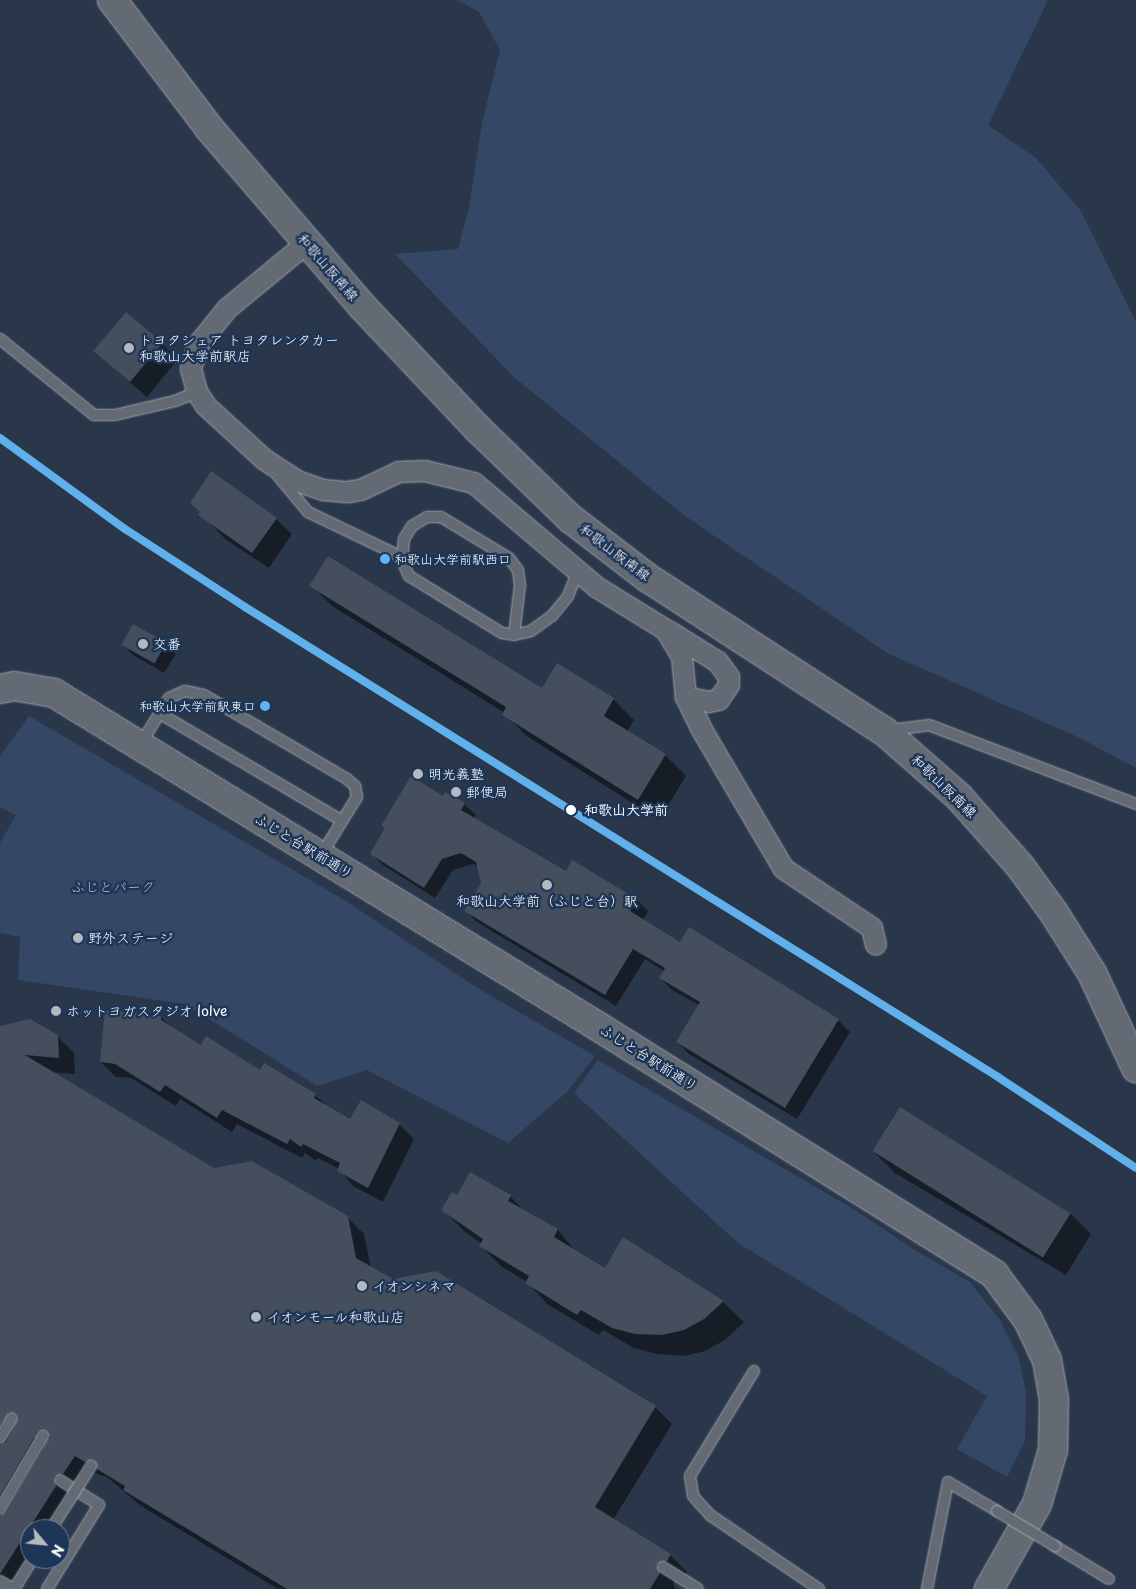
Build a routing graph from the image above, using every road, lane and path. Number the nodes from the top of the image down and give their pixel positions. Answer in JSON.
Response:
{"nodes":[{"id":1,"x":112,"y":0,"type":"edge"},
{"id":2,"x":307,"y":243,"type":"junction"},
{"id":3,"x":0,"y":339,"type":"edge"},
{"id":4,"x":197,"y":392,"type":"junction"},
{"id":5,"x":265,"y":460,"type":"junction"},
{"id":6,"x":402,"y":558,"type":"junction"},
{"id":7,"x":578,"y":571,"type":"junction"},
{"id":8,"x":666,"y":630,"type":"junction"},
{"id":9,"x":514,"y":635,"type":"junction"},
{"id":10,"x":0,"y":689,"type":"edge"},
{"id":11,"x":686,"y":697,"type":"junction"},
{"id":12,"x":159,"y":713,"type":"junction"},
{"id":13,"x":884,"y":731,"type":"junction"},
{"id":14,"x":139,"y":746,"type":"junction"},
{"id":15,"x":1136,"y":804,"type":"edge"},
{"id":16,"x":342,"y":821,"type":"junction"},
{"id":17,"x":321,"y":856,"type":"junction"},
{"id":18,"x":876,"y":945,"type":"dead end"},
{"id":19,"x":1136,"y":1068,"type":"edge"},
{"id":20,"x":754,"y":1371,"type":"dead end"},
{"id":21,"x":12,"y":1418,"type":"dead end"},
{"id":22,"x":43,"y":1436,"type":"dead end"},
{"id":23,"x":0,"y":1438,"type":"edge"},
{"id":24,"x":90,"y":1466,"type":"dead end"},
{"id":25,"x":60,"y":1480,"type":"dead end"},
{"id":26,"x":0,"y":1509,"type":"edge"},
{"id":27,"x":57,"y":1519,"type":"edge"},
{"id":28,"x":663,"y":1567,"type":"dead end"},
{"id":29,"x":27,"y":1569,"type":"edge"},
{"id":30,"x":1109,"y":1578,"type":"dead end"},
{"id":31,"x":0,"y":1581,"type":"edge"},
{"id":32,"x":47,"y":1589,"type":"edge"},
{"id":33,"x":698,"y":1589,"type":"edge"},
{"id":34,"x":819,"y":1589,"type":"edge"},
{"id":35,"x":927,"y":1589,"type":"edge"},
{"id":36,"x":989,"y":1589,"type":"edge"}],
"edges":[{"from":1,"to":2,"type":"street","name":"和歌山阪南線"},
{"from":2,"to":4,"type":"street"},
{"from":2,"to":13,"type":"street","name":"和歌山阪南線"},
{"from":3,"to":4,"type":"lane"},
{"from":4,"to":5,"type":"street"},
{"from":5,"to":6,"type":"lane"},
{"from":5,"to":7,"type":"street"},
{"from":6,"to":9,"type":"lane"},
{"from":6,"to":9,"type":"lane"},
{"from":7,"to":8,"type":"street"},
{"from":7,"to":9,"type":"lane"},
{"from":8,"to":11,"type":"street"},
{"from":8,"to":11,"type":"street"},
{"from":10,"to":14,"type":"street","name":"ふじと台駅前通り"},
{"from":11,"to":18,"type":"street"},
{"from":12,"to":14,"type":"lane"},
{"from":12,"to":16,"type":"lane"},
{"from":12,"to":16,"type":"lane"},
{"from":13,"to":15,"type":"lane"},
{"from":13,"to":19,"type":"street","name":"和歌山阪南線"},
{"from":14,"to":17,"type":"street","name":"ふじと台駅前通り"},
{"from":16,"to":17,"type":"lane"},
{"from":17,"to":36,"type":"street","name":"ふじと台駅前通り"},
{"from":20,"to":34,"type":"lane"},
{"from":21,"to":23,"type":"lane"},
{"from":22,"to":26,"type":"lane"},
{"from":24,"to":27,"type":"lane","bridge":true},
{"from":25,"to":32,"type":"lane"},
{"from":28,"to":33,"type":"lane"},
{"from":29,"to":31,"type":"lane"},
{"from":30,"to":35,"type":"lane","bridge":true}]}
